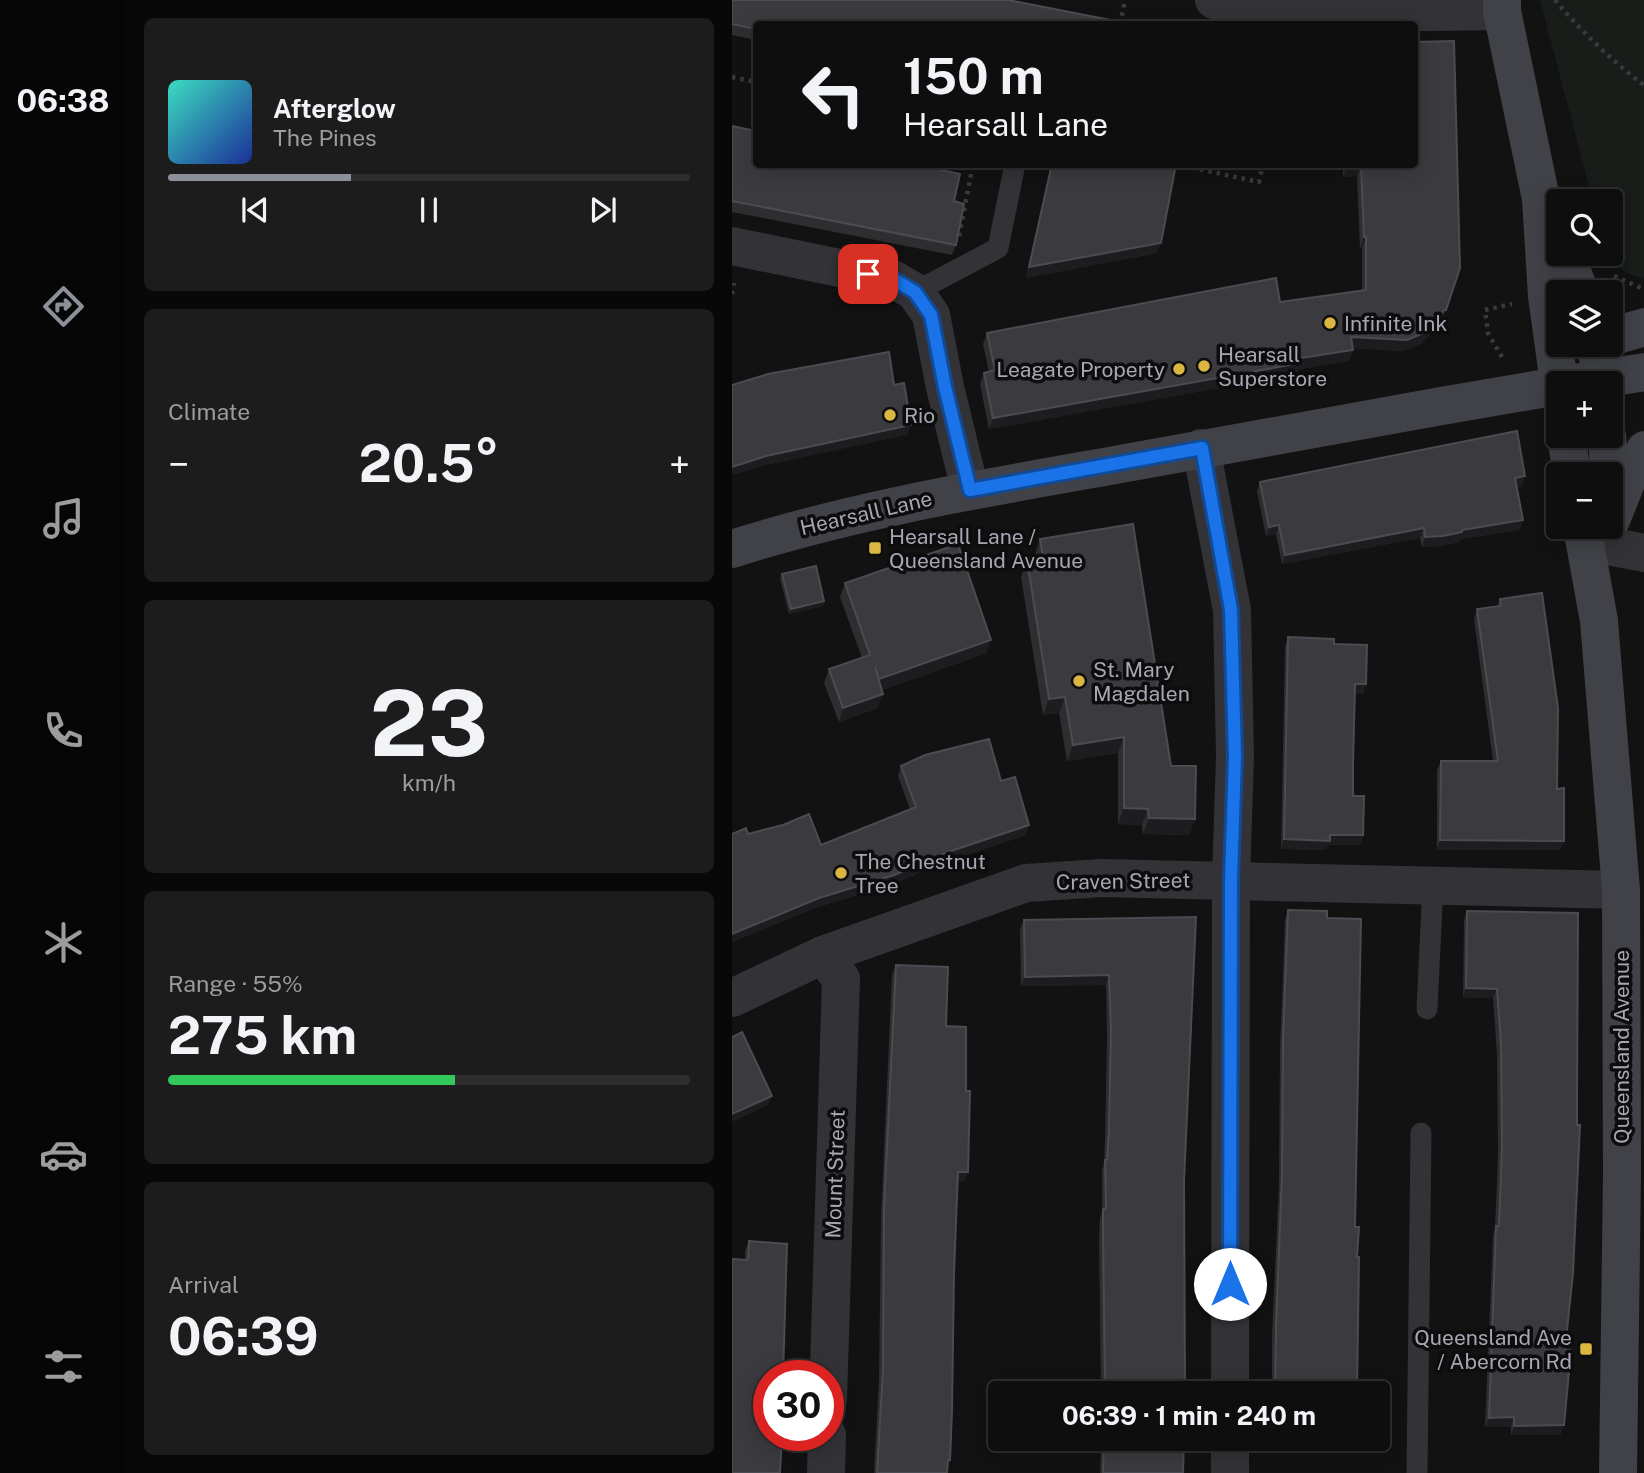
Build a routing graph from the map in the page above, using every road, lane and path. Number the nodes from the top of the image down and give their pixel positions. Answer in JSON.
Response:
{"nodes":[{"id":1,"x":1125,"y":0,"type":"edge"},
{"id":2,"x":1214,"y":0,"type":"edge"},
{"id":3,"x":1555,"y":0,"type":"edge"},
{"id":4,"x":1502,"y":6,"type":"edge"},
{"id":5,"x":1121,"y":21,"type":"edge"},
{"id":6,"x":732,"y":77,"type":"edge"},
{"id":7,"x":753,"y":81,"type":"edge"},
{"id":8,"x":1644,"y":86,"type":"edge"},
{"id":9,"x":972,"y":168,"type":"edge"},
{"id":10,"x":1194,"y":168,"type":"edge"},
{"id":11,"x":1262,"y":168,"type":"edge"},
{"id":12,"x":1014,"y":169,"type":"dead end"},
{"id":13,"x":1541,"y":199,"type":"junction"},
{"id":14,"x":1546,"y":210,"type":"edge"},
{"id":15,"x":958,"y":242,"type":"edge"},
{"id":16,"x":732,"y":246,"type":"edge"},
{"id":17,"x":915,"y":292,"type":"junction"},
{"id":18,"x":1644,"y":327,"type":"edge"},
{"id":19,"x":1623,"y":333,"type":"edge"},
{"id":20,"x":1579,"y":370,"type":"edge"},
{"id":21,"x":1644,"y":372,"type":"edge"},
{"id":22,"x":1202,"y":448,"type":"junction"},
{"id":23,"x":1644,"y":450,"type":"edge"},
{"id":24,"x":970,"y":490,"type":"junction"},
{"id":25,"x":1623,"y":492,"type":"edge"},
{"id":26,"x":1610,"y":539,"type":"edge"},
{"id":27,"x":732,"y":548,"type":"edge"},
{"id":28,"x":1231,"y":880,"type":"junction"},
{"id":29,"x":1433,"y":885,"type":"junction"},
{"id":30,"x":1620,"y":890,"type":"junction"},
{"id":31,"x":823,"y":955,"type":"junction"},
{"id":32,"x":732,"y":998,"type":"edge"},
{"id":33,"x":1427,"y":1009,"type":"dead end"},
{"id":34,"x":1421,"y":1133,"type":"dead end"},
{"id":35,"x":829,"y":1360,"type":"edge"},
{"id":36,"x":1230,"y":1381,"type":"edge"},
{"id":37,"x":827,"y":1451,"type":"edge"},
{"id":38,"x":1230,"y":1451,"type":"edge"},
{"id":39,"x":826,"y":1473,"type":"edge"},
{"id":40,"x":1230,"y":1473,"type":"edge"},
{"id":41,"x":1417,"y":1473,"type":"edge"},
{"id":42,"x":1618,"y":1473,"type":"edge"}],
"edges":[{"from":1,"to":5,"type":"path"},
{"from":2,"to":4,"type":"street"},
{"from":3,"to":8,"type":"path"},
{"from":4,"to":13,"type":"main road"},
{"from":6,"to":7,"type":"path"},
{"from":9,"to":15,"type":"path"},
{"from":10,"to":11,"type":"path"},
{"from":12,"to":17,"type":"lane"},
{"from":13,"to":14,"type":"main road"},
{"from":13,"to":20,"type":"main road"},
{"from":16,"to":17,"type":"street"},
{"from":17,"to":24,"type":"street"},
{"from":18,"to":19,"type":"main road"},
{"from":20,"to":21,"type":"main road","name":"Hearsall Lane"},
{"from":20,"to":22,"type":"main road","name":"Hearsall Lane"},
{"from":22,"to":24,"type":"main road","name":"Hearsall Lane"},
{"from":22,"to":28,"type":"street"},
{"from":23,"to":25,"type":"main road"},
{"from":24,"to":27,"type":"main road","name":"Hearsall Lane"},
{"from":26,"to":30,"type":"main road","name":"Queensland Avenue"},
{"from":28,"to":29,"type":"street","name":"Craven Street"},
{"from":28,"to":31,"type":"street","name":"Craven Street"},
{"from":28,"to":36,"type":"street"},
{"from":29,"to":30,"type":"street","name":"Craven Street"},
{"from":29,"to":33,"type":"lane"},
{"from":30,"to":42,"type":"main road","name":"Queensland Avenue"},
{"from":31,"to":32,"type":"street","name":"Craven Street"},
{"from":31,"to":35,"type":"street","name":"Mount Street"},
{"from":34,"to":41,"type":"lane"},
{"from":37,"to":39,"type":"street"},
{"from":38,"to":40,"type":"street"}]}
